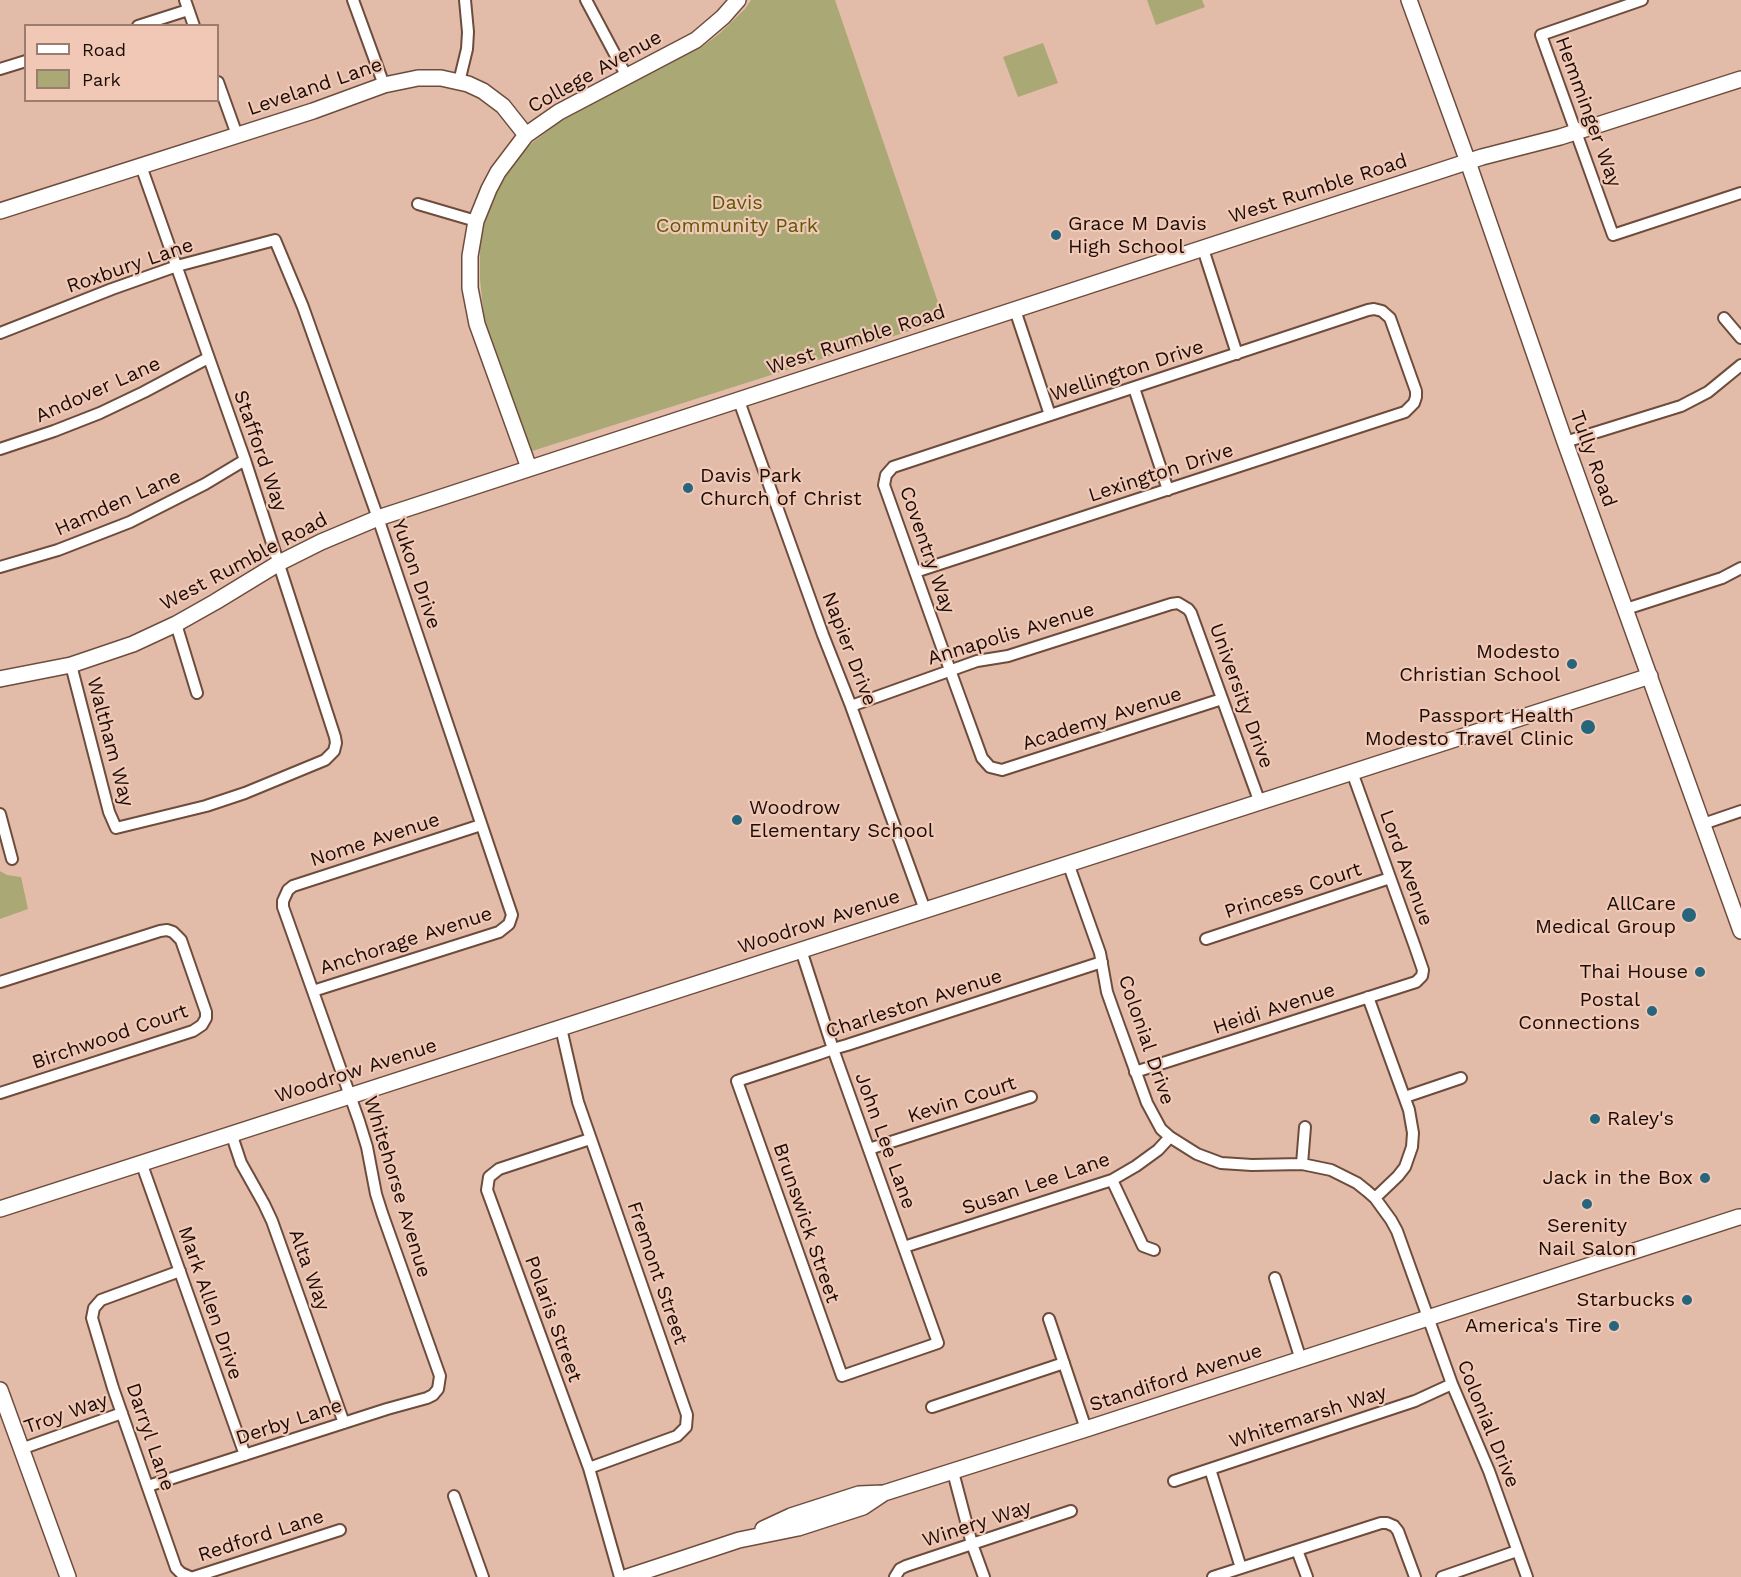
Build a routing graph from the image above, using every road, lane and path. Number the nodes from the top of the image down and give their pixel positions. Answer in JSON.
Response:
{"nodes":[{"id":1,"x":353,"y":0,"type":"edge"},
{"id":2,"x":465,"y":0,"type":"edge"},
{"id":3,"x":586,"y":0,"type":"edge"},
{"id":4,"x":738,"y":0,"type":"edge"},
{"id":5,"x":1409,"y":0,"type":"edge"},
{"id":6,"x":1642,"y":0,"type":"edge"},
{"id":7,"x":186,"y":5,"type":"edge"},
{"id":8,"x":143,"y":24,"type":"edge"},
{"id":9,"x":193,"y":24,"type":"edge"},
{"id":10,"x":24,"y":62,"type":"edge"},
{"id":11,"x":0,"y":69,"type":"edge"},
{"id":12,"x":626,"y":75,"type":"junction"},
{"id":13,"x":1741,"y":79,"type":"edge"},
{"id":14,"x":459,"y":82,"type":"junction"},
{"id":15,"x":219,"y":85,"type":"edge"},
{"id":16,"x":384,"y":86,"type":"junction"},
{"id":17,"x":1576,"y":132,"type":"junction"},
{"id":18,"x":237,"y":135,"type":"junction"},
{"id":19,"x":526,"y":135,"type":"junction"},
{"id":20,"x":1468,"y":162,"type":"junction"},
{"id":21,"x":141,"y":166,"type":"junction"},
{"id":22,"x":1741,"y":193,"type":"edge"},
{"id":23,"x":418,"y":204,"type":"dead end"},
{"id":24,"x":0,"y":211,"type":"edge"},
{"id":25,"x":476,"y":221,"type":"junction"},
{"id":26,"x":275,"y":240,"type":"joint"},
{"id":27,"x":1203,"y":249,"type":"junction"},
{"id":28,"x":177,"y":266,"type":"junction"},
{"id":29,"x":1015,"y":310,"type":"junction"},
{"id":30,"x":1724,"y":318,"type":"dead end"},
{"id":31,"x":0,"y":333,"type":"edge"},
{"id":32,"x":1741,"y":338,"type":"edge"},
{"id":33,"x":1237,"y":354,"type":"junction"},
{"id":34,"x":208,"y":358,"type":"junction"},
{"id":35,"x":1741,"y":365,"type":"edge"},
{"id":36,"x":1134,"y":388,"type":"junction"},
{"id":37,"x":739,"y":401,"type":"junction"},
{"id":38,"x":1414,"y":403,"type":"joint"},
{"id":39,"x":1050,"y":416,"type":"junction"},
{"id":40,"x":1565,"y":442,"type":"junction"},
{"id":41,"x":0,"y":449,"type":"edge"},
{"id":42,"x":245,"y":460,"type":"junction"},
{"id":43,"x":529,"y":468,"type":"junction"},
{"id":44,"x":886,"y":475,"type":"joint"},
{"id":45,"x":1168,"y":490,"type":"junction"},
{"id":46,"x":378,"y":518,"type":"junction"},
{"id":47,"x":279,"y":562,"type":"junction"},
{"id":48,"x":0,"y":567,"type":"edge"},
{"id":49,"x":1741,"y":568,"type":"edge"},
{"id":50,"x":915,"y":573,"type":"junction"},
{"id":51,"x":1183,"y":605,"type":"joint"},
{"id":52,"x":1626,"y":609,"type":"junction"},
{"id":53,"x":177,"y":624,"type":"junction"},
{"id":54,"x":71,"y":665,"type":"junction"},
{"id":55,"x":950,"y":670,"type":"junction"},
{"id":56,"x":1650,"y":676,"type":"junction"},
{"id":57,"x":0,"y":679,"type":"edge"},
{"id":58,"x":197,"y":693,"type":"dead end"},
{"id":59,"x":1222,"y":699,"type":"junction"},
{"id":60,"x":851,"y":705,"type":"junction"},
{"id":61,"x":992,"y":768,"type":"joint"},
{"id":62,"x":1352,"y":772,"type":"junction"},
{"id":63,"x":1260,"y":803,"type":"junction"},
{"id":64,"x":1741,"y":811,"type":"edge"},
{"id":65,"x":0,"y":814,"type":"edge"},
{"id":66,"x":1703,"y":824,"type":"junction"},
{"id":67,"x":481,"y":825,"type":"junction"},
{"id":68,"x":116,"y":828,"type":"joint"},
{"id":69,"x":12,"y":859,"type":"dead end"},
{"id":70,"x":1068,"y":863,"type":"junction"},
{"id":71,"x":1390,"y":878,"type":"junction"},
{"id":72,"x":284,"y":895,"type":"joint"},
{"id":73,"x":925,"y":910,"type":"junction"},
{"id":74,"x":510,"y":923,"type":"joint"},
{"id":75,"x":1741,"y":931,"type":"edge"},
{"id":76,"x":1206,"y":939,"type":"dead end"},
{"id":77,"x":801,"y":951,"type":"junction"},
{"id":78,"x":1102,"y":962,"type":"junction"},
{"id":79,"x":1422,"y":976,"type":"joint"},
{"id":80,"x":0,"y":981,"type":"edge"},
{"id":81,"x":313,"y":991,"type":"junction"},
{"id":82,"x":1368,"y":997,"type":"junction"},
{"id":83,"x":561,"y":1028,"type":"junction"},
{"id":84,"x":833,"y":1049,"type":"junction"},
{"id":85,"x":1135,"y":1072,"type":"junction"},
{"id":86,"x":1461,"y":1078,"type":"dead end"},
{"id":87,"x":737,"y":1081,"type":"joint"},
{"id":88,"x":0,"y":1093,"type":"edge"},
{"id":89,"x":350,"y":1096,"type":"junction"},
{"id":90,"x":1031,"y":1097,"type":"dead end"},
{"id":91,"x":1405,"y":1097,"type":"junction"},
{"id":92,"x":1305,"y":1127,"type":"dead end"},
{"id":93,"x":231,"y":1133,"type":"junction"},
{"id":94,"x":1170,"y":1137,"type":"junction"},
{"id":95,"x":590,"y":1139,"type":"junction"},
{"id":96,"x":869,"y":1149,"type":"junction"},
{"id":97,"x":141,"y":1162,"type":"junction"},
{"id":98,"x":1302,"y":1164,"type":"junction"},
{"id":99,"x":1112,"y":1180,"type":"junction"},
{"id":100,"x":1375,"y":1198,"type":"junction"},
{"id":101,"x":0,"y":1209,"type":"edge"},
{"id":102,"x":1740,"y":1215,"type":"edge"},
{"id":103,"x":904,"y":1247,"type":"junction"},
{"id":104,"x":1154,"y":1250,"type":"dead end"},
{"id":105,"x":180,"y":1271,"type":"junction"},
{"id":106,"x":1275,"y":1278,"type":"dead end"},
{"id":107,"x":1049,"y":1318,"type":"dead end"},
{"id":108,"x":1428,"y":1318,"type":"junction"},
{"id":109,"x":938,"y":1343,"type":"joint"},
{"id":110,"x":1301,"y":1360,"type":"junction"},
{"id":111,"x":1064,"y":1363,"type":"junction"},
{"id":112,"x":1452,"y":1384,"type":"junction"},
{"id":113,"x":438,"y":1389,"type":"joint"},
{"id":114,"x":0,"y":1390,"type":"edge"},
{"id":115,"x":932,"y":1407,"type":"dead end"},
{"id":116,"x":122,"y":1413,"type":"junction"},
{"id":117,"x":344,"y":1423,"type":"junction"},
{"id":118,"x":1086,"y":1429,"type":"junction"},
{"id":119,"x":21,"y":1449,"type":"junction"},
{"id":120,"x":244,"y":1455,"type":"junction"},
{"id":121,"x":589,"y":1468,"type":"junction"},
{"id":122,"x":1210,"y":1469,"type":"junction"},
{"id":123,"x":953,"y":1472,"type":"junction"},
{"id":124,"x":1174,"y":1481,"type":"dead end"},
{"id":125,"x":148,"y":1486,"type":"junction"},
{"id":126,"x":454,"y":1496,"type":"dead end"},
{"id":127,"x":1071,"y":1511,"type":"dead end"},
{"id":128,"x":340,"y":1530,"type":"dead end"},
{"id":129,"x":972,"y":1544,"type":"junction"},
{"id":130,"x":1297,"y":1550,"type":"junction"},
{"id":131,"x":1517,"y":1551,"type":"junction"},
{"id":132,"x":1242,"y":1568,"type":"junction"},
{"id":133,"x":189,"y":1576,"type":"edge"},
{"id":134,"x":896,"y":1576,"type":"edge"},
{"id":135,"x":68,"y":1577,"type":"edge"},
{"id":136,"x":483,"y":1577,"type":"edge"},
{"id":137,"x":620,"y":1577,"type":"edge"},
{"id":138,"x":627,"y":1577,"type":"edge"},
{"id":139,"x":984,"y":1577,"type":"edge"},
{"id":140,"x":1213,"y":1577,"type":"edge"},
{"id":141,"x":1307,"y":1577,"type":"edge"},
{"id":142,"x":1415,"y":1577,"type":"edge"},
{"id":143,"x":1442,"y":1577,"type":"edge"},
{"id":144,"x":1527,"y":1577,"type":"edge"}],
"edges":[{"from":1,"to":16,"type":"street"},
{"from":2,"to":14,"type":"street"},
{"from":3,"to":12,"type":"street"},
{"from":4,"to":12,"type":"street","name":"College Avenue"},
{"from":5,"to":20,"type":"street","name":"Tully Road"},
{"from":6,"to":17,"type":"street","name":"Hemminger Way"},
{"from":7,"to":8,"type":"street"},
{"from":7,"to":9,"type":"street"},
{"from":10,"to":11,"type":"street"},
{"from":12,"to":19,"type":"street","name":"College Avenue"},
{"from":13,"to":17,"type":"street","name":"West Rumble Road"},
{"from":14,"to":16,"type":"street","name":"Leveland Lane"},
{"from":14,"to":19,"type":"street","name":"Leveland Lane"},
{"from":15,"to":18,"type":"street"},
{"from":16,"to":18,"type":"street","name":"Leveland Lane"},
{"from":17,"to":20,"type":"street","name":"West Rumble Road"},
{"from":17,"to":22,"type":"street","name":"Hemminger Way"},
{"from":18,"to":21,"type":"street","name":"Leveland Lane"},
{"from":19,"to":25,"type":"street","name":"College Avenue"},
{"from":20,"to":27,"type":"street","name":"West Rumble Road"},
{"from":20,"to":40,"type":"street","name":"Tully Road"},
{"from":21,"to":24,"type":"street","name":"Leveland Lane"},
{"from":21,"to":28,"type":"street","name":"Stafford Way"},
{"from":23,"to":25,"type":"street"},
{"from":25,"to":43,"type":"street","name":"College Avenue"},
{"from":26,"to":28,"type":"street","name":"Roxbury Lane"},
{"from":26,"to":46,"type":"street","name":"Yukon Drive"},
{"from":27,"to":29,"type":"street","name":"West Rumble Road"},
{"from":27,"to":33,"type":"street"},
{"from":28,"to":31,"type":"street","name":"Roxbury Lane"},
{"from":28,"to":34,"type":"street","name":"Stafford Way"},
{"from":29,"to":37,"type":"street","name":"West Rumble Road"},
{"from":29,"to":39,"type":"street"},
{"from":30,"to":32,"type":"street"},
{"from":33,"to":36,"type":"street","name":"Wellington Drive"},
{"from":33,"to":38,"type":"street","name":"Wellington Drive"},
{"from":34,"to":41,"type":"street","name":"Andover Lane"},
{"from":34,"to":42,"type":"street","name":"Stafford Way"},
{"from":35,"to":40,"type":"street"},
{"from":36,"to":39,"type":"street","name":"Wellington Drive"},
{"from":36,"to":45,"type":"street"},
{"from":37,"to":43,"type":"street","name":"West Rumble Road"},
{"from":37,"to":60,"type":"street","name":"Napier Drive"},
{"from":38,"to":45,"type":"street","name":"Lexington Drive"},
{"from":39,"to":44,"type":"street","name":"Wellington Drive"},
{"from":40,"to":52,"type":"street","name":"Tully Road"},
{"from":42,"to":47,"type":"street","name":"Stafford Way"},
{"from":42,"to":48,"type":"street","name":"Hamden Lane"},
{"from":43,"to":46,"type":"street","name":"West Rumble Road"},
{"from":44,"to":50,"type":"street","name":"Coventry Way"},
{"from":45,"to":50,"type":"street","name":"Lexington Drive"},
{"from":46,"to":47,"type":"street","name":"West Rumble Road"},
{"from":46,"to":67,"type":"street","name":"Yukon Drive"},
{"from":47,"to":53,"type":"street","name":"West Rumble Road"},
{"from":47,"to":68,"type":"street","name":"Stafford Way"},
{"from":49,"to":52,"type":"street"},
{"from":50,"to":55,"type":"street","name":"Coventry Way"},
{"from":51,"to":55,"type":"street","name":"Annapolis Avenue"},
{"from":51,"to":59,"type":"street","name":"University Drive"},
{"from":52,"to":56,"type":"street","name":"Tully Road"},
{"from":53,"to":54,"type":"street","name":"West Rumble Road"},
{"from":53,"to":58,"type":"street"},
{"from":54,"to":57,"type":"street","name":"West Rumble Road"},
{"from":54,"to":68,"type":"street","name":"Waltham Way"},
{"from":55,"to":60,"type":"street","name":"Annapolis Avenue"},
{"from":55,"to":61,"type":"street","name":"Coventry Way"},
{"from":56,"to":62,"type":"street","name":"Woodrow Avenue"},
{"from":56,"to":66,"type":"street","name":"Tully Road"},
{"from":59,"to":61,"type":"street","name":"Academy Avenue"},
{"from":59,"to":63,"type":"street","name":"University Drive"},
{"from":60,"to":73,"type":"street","name":"Napier Drive"},
{"from":62,"to":63,"type":"street","name":"Woodrow Avenue"},
{"from":62,"to":71,"type":"street","name":"Lord Avenue"},
{"from":63,"to":70,"type":"street","name":"Woodrow Avenue"},
{"from":64,"to":66,"type":"street"},
{"from":65,"to":69,"type":"street"},
{"from":66,"to":75,"type":"street","name":"Tully Road"},
{"from":67,"to":72,"type":"street","name":"Nome Avenue"},
{"from":67,"to":74,"type":"street","name":"Yukon Drive"},
{"from":70,"to":73,"type":"street","name":"Woodrow Avenue"},
{"from":70,"to":78,"type":"street","name":"Colonial Drive"},
{"from":71,"to":76,"type":"street","name":"Princess Court"},
{"from":71,"to":79,"type":"street","name":"Lord Avenue"},
{"from":72,"to":81,"type":"street","name":"Whitehorse Avenue"},
{"from":73,"to":77,"type":"street","name":"Woodrow Avenue"},
{"from":74,"to":81,"type":"street","name":"Anchorage Avenue"},
{"from":77,"to":83,"type":"street","name":"Woodrow Avenue"},
{"from":77,"to":84,"type":"street","name":"John Lee Lane"},
{"from":78,"to":84,"type":"street","name":"Charleston Avenue"},
{"from":78,"to":85,"type":"street","name":"Colonial Drive"},
{"from":79,"to":82,"type":"street","name":"Heidi Avenue"},
{"from":80,"to":88,"type":"street","name":"Birchwood Court"},
{"from":81,"to":89,"type":"street","name":"Whitehorse Avenue"},
{"from":82,"to":85,"type":"street","name":"Heidi Avenue"},
{"from":82,"to":91,"type":"street"},
{"from":83,"to":89,"type":"street","name":"Woodrow Avenue"},
{"from":83,"to":95,"type":"street","name":"Fremont Street"},
{"from":84,"to":87,"type":"street","name":"Charleston Avenue"},
{"from":84,"to":96,"type":"street","name":"John Lee Lane"},
{"from":85,"to":94,"type":"street","name":"Colonial Drive"},
{"from":86,"to":91,"type":"street"},
{"from":87,"to":109,"type":"street","name":"Brunswick Street"},
{"from":89,"to":93,"type":"street","name":"Woodrow Avenue"},
{"from":89,"to":113,"type":"street","name":"Whitehorse Avenue"},
{"from":90,"to":96,"type":"street","name":"Kevin Court"},
{"from":91,"to":100,"type":"street"},
{"from":92,"to":98,"type":"street"},
{"from":93,"to":97,"type":"street","name":"Woodrow Avenue"},
{"from":93,"to":117,"type":"street","name":"Alta Way"},
{"from":94,"to":98,"type":"street","name":"Colonial Drive"},
{"from":94,"to":99,"type":"street","name":"Susan Lee Lane"},
{"from":95,"to":121,"type":"street","name":"Fremont Street"},
{"from":95,"to":121,"type":"street","name":"Polaris Street"},
{"from":96,"to":103,"type":"street","name":"John Lee Lane"},
{"from":97,"to":101,"type":"street","name":"Woodrow Avenue"},
{"from":97,"to":105,"type":"street","name":"Mark Allen Drive"},
{"from":98,"to":100,"type":"street","name":"Colonial Drive"},
{"from":99,"to":103,"type":"street","name":"Susan Lee Lane"},
{"from":99,"to":104,"type":"street"},
{"from":100,"to":108,"type":"street","name":"Colonial Drive"},
{"from":102,"to":108,"type":"street","name":"Standiford Avenue"},
{"from":103,"to":109,"type":"street","name":"John Lee Lane"},
{"from":105,"to":116,"type":"street","name":"Darryl Lane"},
{"from":105,"to":120,"type":"street","name":"Mark Allen Drive"},
{"from":106,"to":110,"type":"street"},
{"from":107,"to":111,"type":"street"},
{"from":108,"to":110,"type":"street","name":"Standiford Avenue"},
{"from":108,"to":112,"type":"street","name":"Colonial Drive"},
{"from":110,"to":118,"type":"street","name":"Standiford Avenue"},
{"from":111,"to":115,"type":"street"},
{"from":111,"to":118,"type":"street"},
{"from":112,"to":122,"type":"street","name":"Whitemarsh Way"},
{"from":112,"to":131,"type":"street","name":"Colonial Drive"},
{"from":113,"to":117,"type":"street","name":"Derby Lane"},
{"from":114,"to":119,"type":"street"},
{"from":116,"to":119,"type":"street","name":"Troy Way"},
{"from":116,"to":125,"type":"street","name":"Darryl Lane"},
{"from":117,"to":120,"type":"street","name":"Derby Lane"},
{"from":118,"to":123,"type":"street","name":"Standiford Avenue"},
{"from":119,"to":135,"type":"street"},
{"from":120,"to":125,"type":"street","name":"Derby Lane"},
{"from":121,"to":137,"type":"street","name":"Polaris Street"},
{"from":122,"to":124,"type":"street","name":"Whitemarsh Way"},
{"from":122,"to":132,"type":"street"},
{"from":123,"to":129,"type":"street"},
{"from":123,"to":138,"type":"street","name":"Standiford Avenue"},
{"from":125,"to":133,"type":"street","name":"Darryl Lane"},
{"from":126,"to":136,"type":"street"},
{"from":127,"to":129,"type":"street","name":"Winery Way"},
{"from":128,"to":133,"type":"street","name":"Redford Lane"},
{"from":129,"to":134,"type":"street","name":"Winery Way"},
{"from":129,"to":139,"type":"street"},
{"from":130,"to":132,"type":"street"},
{"from":130,"to":141,"type":"street"},
{"from":130,"to":142,"type":"street"},
{"from":131,"to":143,"type":"street"},
{"from":131,"to":144,"type":"street","name":"Colonial Drive"},
{"from":132,"to":140,"type":"street"}]}
